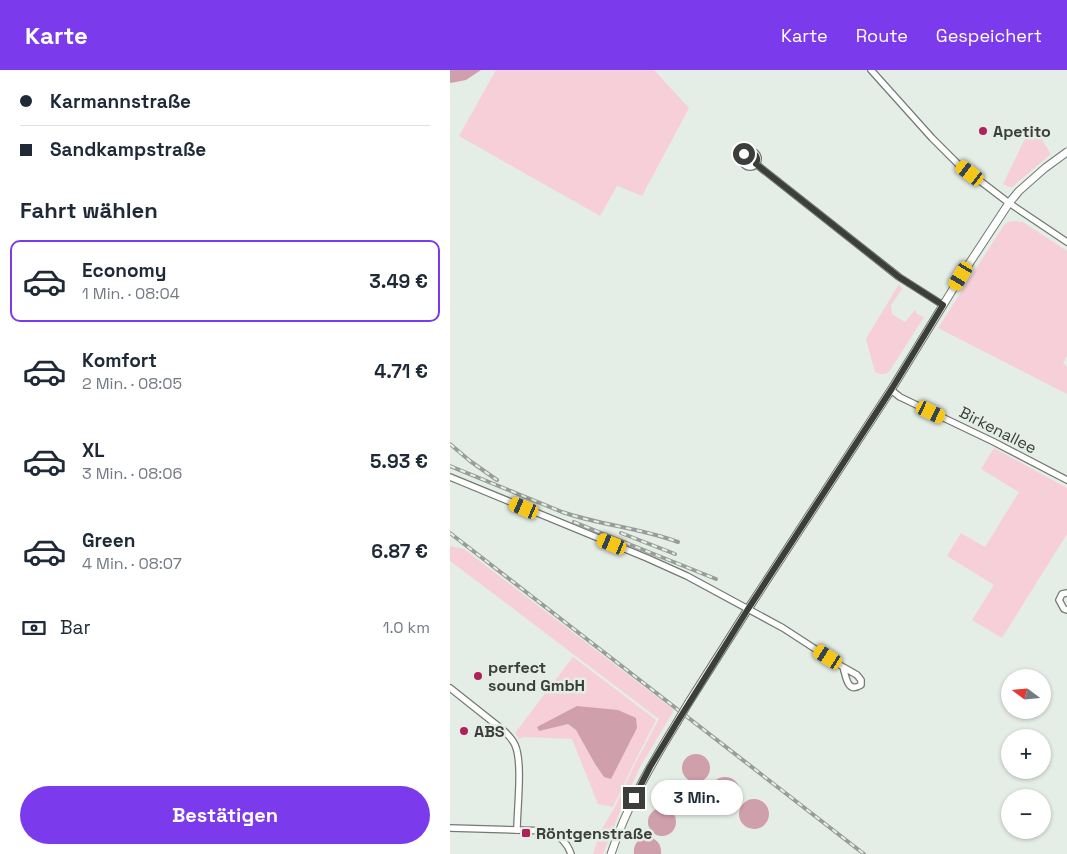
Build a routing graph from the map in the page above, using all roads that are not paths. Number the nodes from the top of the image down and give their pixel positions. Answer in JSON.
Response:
{"nodes":[{"id":1,"x":871,"y":70,"type":"edge"},
{"id":2,"x":1067,"y":152,"type":"edge"},
{"id":3,"x":756,"y":164,"type":"dead end"},
{"id":4,"x":1009,"y":203,"type":"junction"},
{"id":5,"x":1067,"y":242,"type":"edge"},
{"id":6,"x":943,"y":305,"type":"junction"},
{"id":7,"x":891,"y":390,"type":"junction"},
{"id":8,"x":450,"y":477,"type":"edge"},
{"id":9,"x":1067,"y":480,"type":"edge"},
{"id":10,"x":1067,"y":593,"type":"edge"},
{"id":11,"x":748,"y":609,"type":"junction"},
{"id":12,"x":1067,"y":610,"type":"edge"},
{"id":13,"x":843,"y":667,"type":"dead end"},
{"id":14,"x":450,"y":688,"type":"edge"},
{"id":15,"x":450,"y":828,"type":"edge"},
{"id":16,"x":516,"y":830,"type":"junction"},
{"id":17,"x":571,"y":854,"type":"edge"},
{"id":18,"x":611,"y":854,"type":"edge"}],
"edges":[{"from":1,"to":4,"type":"street"},
{"from":2,"to":4,"type":"street"},
{"from":3,"to":6,"type":"street"},
{"from":4,"to":5,"type":"street"},
{"from":4,"to":6,"type":"street"},
{"from":6,"to":7,"type":"street"},
{"from":7,"to":9,"type":"street","name":"Birkenallee"},
{"from":7,"to":11,"type":"street"},
{"from":8,"to":11,"type":"street"},
{"from":10,"to":12,"type":"street"},
{"from":11,"to":13,"type":"street"},
{"from":11,"to":18,"type":"street","bridge":true},
{"from":14,"to":16,"type":"street"},
{"from":15,"to":16,"type":"street"},
{"from":16,"to":17,"type":"street"}]}
